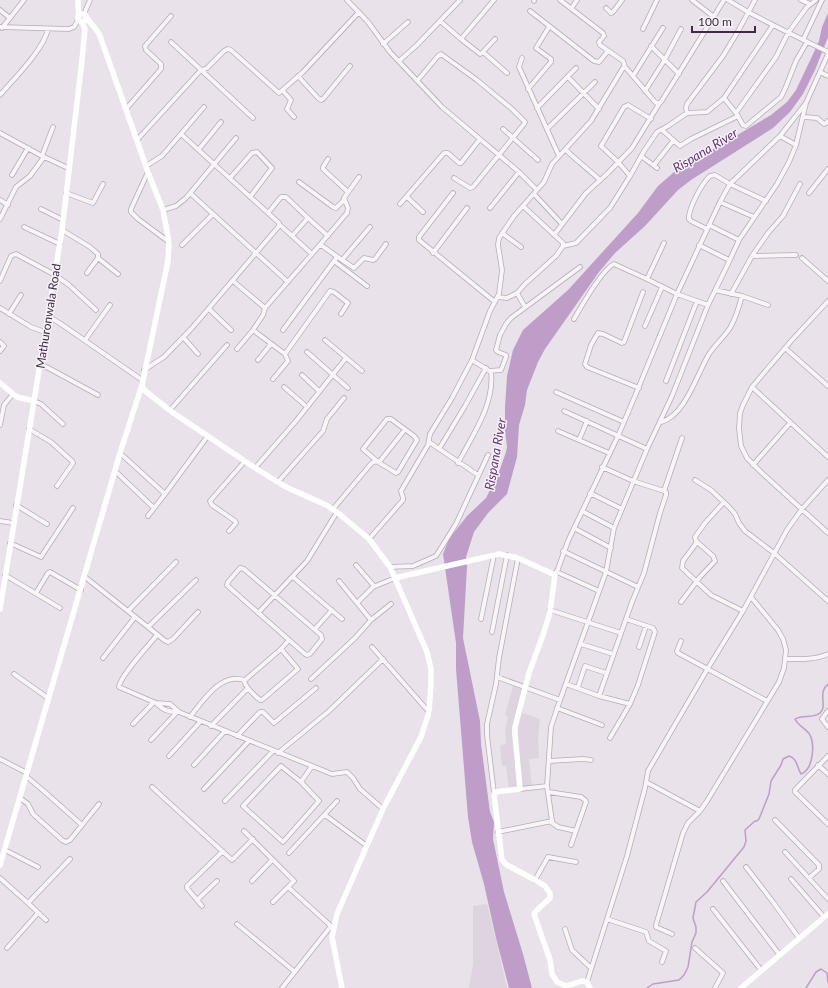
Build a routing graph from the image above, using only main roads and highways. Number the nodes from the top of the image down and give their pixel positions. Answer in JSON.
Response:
{"nodes":[{"id":1,"x":78,"y":0,"type":"edge"},
{"id":2,"x":82,"y":18,"type":"junction"},
{"id":3,"x":142,"y":382,"type":"junction"},
{"id":4,"x":0,"y":384,"type":"edge"},
{"id":5,"x":34,"y":401,"type":"junction"},
{"id":6,"x":394,"y":578,"type":"junction"},
{"id":7,"x":0,"y":608,"type":"edge"},
{"id":8,"x":0,"y":862,"type":"edge"},
{"id":9,"x":826,"y":915,"type":"edge"},
{"id":10,"x":588,"y":985,"type":"edge"},
{"id":11,"x":560,"y":986,"type":"edge"},
{"id":12,"x":342,"y":988,"type":"edge"},
{"id":13,"x":741,"y":988,"type":"edge"}],
"edges":[{"from":1,"to":2,"type":"main road","name":"Mathuronwala Road"},
{"from":2,"to":3,"type":"main road"},
{"from":2,"to":5,"type":"main road","name":"Mathuronwala Road"},
{"from":3,"to":6,"type":"main road"},
{"from":3,"to":8,"type":"main road"},
{"from":4,"to":5,"type":"main road"},
{"from":5,"to":7,"type":"main road","name":"Mathuronwala Road"},
{"from":6,"to":11,"type":"main road"},
{"from":6,"to":12,"type":"main road"},
{"from":9,"to":13,"type":"main road"},
{"from":10,"to":11,"type":"main road"}]}
